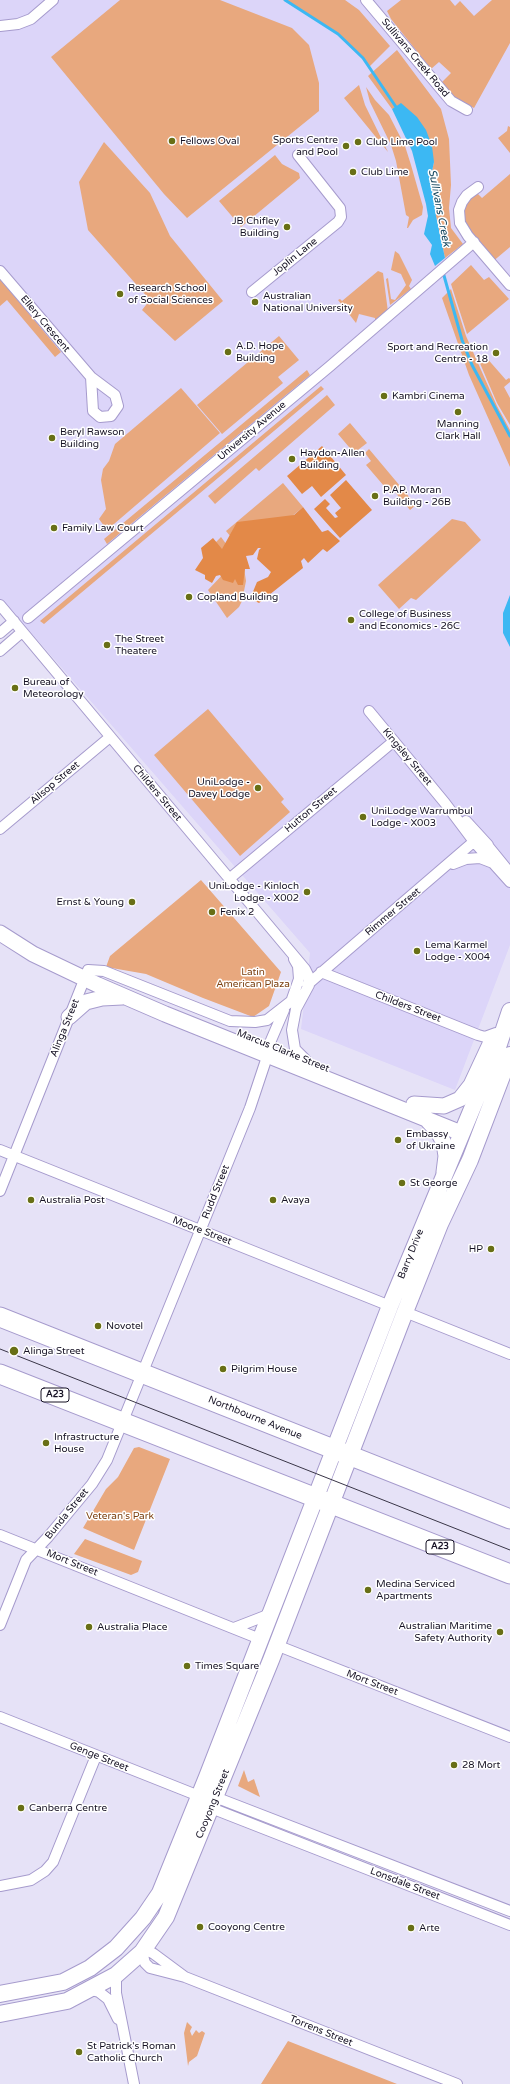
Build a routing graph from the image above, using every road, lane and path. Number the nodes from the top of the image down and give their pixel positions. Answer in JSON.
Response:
{"nodes":[{"id":1,"x":53,"y":0,"type":"edge"},
{"id":2,"x":366,"y":0,"type":"edge"},
{"id":3,"x":0,"y":26,"type":"edge"},
{"id":4,"x":467,"y":110,"type":"dead end"},
{"id":5,"x":298,"y":155,"type":"dead end"},
{"id":6,"x":478,"y":187,"type":"dead end"},
{"id":7,"x":474,"y":242,"type":"junction"},
{"id":8,"x":0,"y":271,"type":"edge"},
{"id":9,"x":510,"y":285,"type":"edge"},
{"id":10,"x":252,"y":292,"type":"dead end"},
{"id":11,"x":91,"y":378,"type":"dead end"},
{"id":12,"x":0,"y":605,"type":"edge"},
{"id":13,"x":28,"y":618,"type":"dead end"},
{"id":14,"x":14,"y":621,"type":"junction"},
{"id":15,"x":22,"y":632,"type":"junction"},
{"id":16,"x":0,"y":633,"type":"edge"},
{"id":17,"x":0,"y":651,"type":"edge"},
{"id":18,"x":369,"y":711,"type":"dead end"},
{"id":19,"x":110,"y":737,"type":"junction"},
{"id":20,"x":394,"y":741,"type":"junction"},
{"id":21,"x":445,"y":803,"type":"junction"},
{"id":22,"x":0,"y":829,"type":"edge"},
{"id":23,"x":475,"y":843,"type":"junction"},
{"id":24,"x":492,"y":849,"type":"junction"},
{"id":25,"x":446,"y":868,"type":"junction"},
{"id":26,"x":506,"y":869,"type":"edge"},
{"id":27,"x":229,"y":879,"type":"junction"},
{"id":28,"x":510,"y":882,"type":"edge"},
{"id":29,"x":0,"y":933,"type":"edge"},
{"id":30,"x":290,"y":952,"type":"junction"},
{"id":31,"x":321,"y":972,"type":"junction"},
{"id":32,"x":85,"y":977,"type":"junction"},
{"id":33,"x":310,"y":982,"type":"junction"},
{"id":34,"x":132,"y":999,"type":"junction"},
{"id":35,"x":291,"y":1000,"type":"junction"},
{"id":36,"x":510,"y":1007,"type":"edge"},
{"id":37,"x":510,"y":1010,"type":"edge"},
{"id":38,"x":69,"y":1017,"type":"junction"},
{"id":39,"x":496,"y":1033,"type":"junction"},
{"id":40,"x":268,"y":1050,"type":"junction"},
{"id":41,"x":510,"y":1055,"type":"edge"},
{"id":42,"x":305,"y":1059,"type":"junction"},
{"id":43,"x":414,"y":1104,"type":"junction"},
{"id":44,"x":427,"y":1120,"type":"junction"},
{"id":45,"x":463,"y":1129,"type":"junction"},
{"id":46,"x":479,"y":1136,"type":"junction"},
{"id":47,"x":0,"y":1150,"type":"edge"},
{"id":48,"x":14,"y":1156,"type":"junction"},
{"id":49,"x":443,"y":1176,"type":"junction"},
{"id":50,"x":0,"y":1191,"type":"edge"},
{"id":51,"x":201,"y":1231,"type":"junction"},
{"id":52,"x":398,"y":1309,"type":"junction"},
{"id":53,"x":0,"y":1317,"type":"edge"},
{"id":54,"x":510,"y":1354,"type":"edge"},
{"id":55,"x":142,"y":1373,"type":"junction"},
{"id":56,"x":0,"y":1374,"type":"edge"},
{"id":57,"x":122,"y":1422,"type":"junction"},
{"id":58,"x":342,"y":1453,"type":"junction"},
{"id":59,"x":324,"y":1501,"type":"junction"},
{"id":60,"x":510,"y":1519,"type":"edge"},
{"id":61,"x":0,"y":1535,"type":"edge"},
{"id":62,"x":38,"y":1549,"type":"junction"},
{"id":63,"x":510,"y":1574,"type":"edge"},
{"id":64,"x":273,"y":1608,"type":"junction"},
{"id":65,"x":0,"y":1625,"type":"edge"},
{"id":66,"x":234,"y":1628,"type":"junction"},
{"id":67,"x":260,"y":1639,"type":"junction"},
{"id":68,"x":276,"y":1645,"type":"junction"},
{"id":69,"x":239,"y":1694,"type":"junction"},
{"id":70,"x":255,"y":1700,"type":"junction"},
{"id":71,"x":0,"y":1718,"type":"edge"},
{"id":72,"x":510,"y":1737,"type":"edge"},
{"id":73,"x":96,"y":1756,"type":"junction"},
{"id":74,"x":199,"y":1796,"type":"junction"},
{"id":75,"x":213,"y":1802,"type":"junction"},
{"id":76,"x":305,"y":1831,"type":"junction"},
{"id":77,"x":300,"y":1843,"type":"junction"},
{"id":78,"x":0,"y":1886,"type":"edge"},
{"id":79,"x":510,"y":1911,"type":"edge"},
{"id":80,"x":143,"y":1918,"type":"junction"},
{"id":81,"x":510,"y":1925,"type":"edge"},
{"id":82,"x":116,"y":1948,"type":"junction"},
{"id":83,"x":142,"y":1952,"type":"junction"},
{"id":84,"x":116,"y":1975,"type":"junction"},
{"id":85,"x":91,"y":1990,"type":"junction"},
{"id":86,"x":0,"y":1994,"type":"edge"},
{"id":87,"x":0,"y":2014,"type":"edge"},
{"id":88,"x":122,"y":2028,"type":"junction"},
{"id":89,"x":134,"y":2084,"type":"edge"},
{"id":90,"x":457,"y":2084,"type":"edge"}],
"edges":[{"from":1,"to":3,"type":"street"},
{"from":2,"to":4,"type":"street","name":"Sullivans Creek Road"},
{"from":5,"to":10,"type":"street","name":"Joplin Lane"},
{"from":6,"to":7,"type":"street"},
{"from":7,"to":9,"type":"street"},
{"from":7,"to":13,"type":"street","name":"University Avenue"},
{"from":8,"to":11,"type":"street","name":"Ellery Crescent"},
{"from":12,"to":14,"type":"street","name":"Childers Street"},
{"from":14,"to":15,"type":"street","name":"Childers Street"},
{"from":14,"to":16,"type":"street"},
{"from":15,"to":17,"type":"street"},
{"from":15,"to":19,"type":"street","name":"Childers Street"},
{"from":18,"to":20,"type":"street","name":"Kingsley Street"},
{"from":19,"to":22,"type":"street","name":"Allsop Street"},
{"from":19,"to":27,"type":"street","name":"Childers Street"},
{"from":20,"to":21,"type":"street","name":"Kingsley Street"},
{"from":20,"to":27,"type":"street","name":"Hutton Street"},
{"from":21,"to":23,"type":"street","name":"Kingsley Street"},
{"from":21,"to":24,"type":"street","name":"Kingsley Street"},
{"from":23,"to":24,"type":"street"},
{"from":23,"to":25,"type":"street","name":"Rimmer Street"},
{"from":23,"to":26,"type":"street","name":"Kingsley Street"},
{"from":24,"to":26,"type":"street","name":"Kingsley Street"},
{"from":25,"to":26,"type":"street"},
{"from":25,"to":31,"type":"street","name":"Rimmer Street"},
{"from":26,"to":28,"type":"street","name":"Kingsley Street"},
{"from":27,"to":30,"type":"street","name":"Childers Street"},
{"from":29,"to":32,"type":"street","name":"Marcus Clarke Street"},
{"from":30,"to":33,"type":"street","name":"Childers Street"},
{"from":30,"to":35,"type":"street","name":"Rimmer Street"},
{"from":31,"to":33,"type":"street","name":"Rimmer Street"},
{"from":31,"to":39,"type":"street","name":"Childers Street"},
{"from":32,"to":34,"type":"street","name":"Marcus Clarke Street"},
{"from":32,"to":35,"type":"street","name":"Marcus Clarke Street"},
{"from":32,"to":38,"type":"street","name":"Alinga Street"},
{"from":32,"to":40,"type":"street","name":"Marcus Clarke Street"},
{"from":33,"to":35,"type":"street","name":"Rimmer Street"},
{"from":33,"to":42,"type":"street","name":"Rimmer Street"},
{"from":34,"to":38,"type":"street"},
{"from":34,"to":40,"type":"street","name":"Marcus Clarke Street"},
{"from":35,"to":40,"type":"street","name":"Rimmer Street"},
{"from":36,"to":39,"type":"street"},
{"from":37,"to":45,"type":"main road","name":"Barry Drive"},
{"from":38,"to":48,"type":"street","name":"Alinga Street"},
{"from":39,"to":43,"type":"street"},
{"from":40,"to":42,"type":"street","name":"Marcus Clarke Street"},
{"from":40,"to":44,"type":"street","name":"Marcus Clarke Street"},
{"from":40,"to":51,"type":"street","name":"Rudd Street"},
{"from":41,"to":46,"type":"main road","name":"Barry Drive"},
{"from":42,"to":43,"type":"street","name":"Marcus Clarke Street"},
{"from":43,"to":45,"type":"street","name":"Marcus Clarke Street"},
{"from":44,"to":45,"type":"street","name":"Marcus Clarke Street"},
{"from":44,"to":49,"type":"street"},
{"from":45,"to":46,"type":"main road","name":"Marcus Clarke Street"},
{"from":45,"to":49,"type":"main road","name":"Barry Drive"},
{"from":46,"to":52,"type":"main road","name":"Barry Drive"},
{"from":47,"to":48,"type":"street","name":"Moore Street"},
{"from":48,"to":50,"type":"street","name":"Alinga Street"},
{"from":48,"to":51,"type":"street","name":"Moore Street"},
{"from":49,"to":52,"type":"main road","name":"Barry Drive"},
{"from":51,"to":52,"type":"street","name":"Moore Street"},
{"from":51,"to":55,"type":"street","name":"Rudd Street"},
{"from":52,"to":54,"type":"street","name":"Moore Street"},
{"from":52,"to":58,"type":"main road","name":"Barry Drive"},
{"from":53,"to":55,"type":"highway","name":"Northbourne Avenue"},
{"from":55,"to":57,"type":"street","name":"Rudd Street"},
{"from":55,"to":58,"type":"highway","name":"Northbourne Avenue"},
{"from":56,"to":57,"type":"highway","number":"A23"},
{"from":57,"to":59,"type":"highway","number":"A23"},
{"from":57,"to":62,"type":"street","name":"Bunda Street"},
{"from":58,"to":59,"type":"main road","name":"Barry Drive"},
{"from":58,"to":60,"type":"highway","name":"Northbourne Avenue"},
{"from":59,"to":63,"type":"highway","number":"A23"},
{"from":59,"to":64,"type":"main road","name":"Cooyong Street"},
{"from":59,"to":68,"type":"main road","name":"Cooyong Street"},
{"from":61,"to":62,"type":"street","name":"Mort Street"},
{"from":62,"to":65,"type":"street","name":"Bunda Street"},
{"from":62,"to":66,"type":"street","name":"Mort Street"},
{"from":64,"to":66,"type":"street"},
{"from":64,"to":67,"type":"main road","name":"Cooyong Street"},
{"from":66,"to":67,"type":"street","name":"Mort Street"},
{"from":67,"to":68,"type":"main road","name":"Mort Street"},
{"from":67,"to":69,"type":"main road","name":"Cooyong Street"},
{"from":68,"to":70,"type":"main road","name":"Cooyong Street"},
{"from":68,"to":72,"type":"street","name":"Mort Street"},
{"from":69,"to":70,"type":"main road"},
{"from":69,"to":74,"type":"main road","name":"Cooyong Street"},
{"from":70,"to":75,"type":"main road","name":"Cooyong Street"},
{"from":71,"to":73,"type":"street","name":"Genge Street"},
{"from":73,"to":74,"type":"street","name":"Genge Street"},
{"from":73,"to":78,"type":"street"},
{"from":74,"to":75,"type":"main road","name":"Lonsdale Street"},
{"from":74,"to":80,"type":"main road","name":"Cooyong Street"},
{"from":75,"to":76,"type":"street","name":"Lonsdale Street"},
{"from":75,"to":77,"type":"street","name":"Lonsdale Street"},
{"from":75,"to":83,"type":"main road","name":"Cooyong Street"},
{"from":76,"to":77,"type":"street"},
{"from":76,"to":79,"type":"street","name":"Lonsdale Street"},
{"from":77,"to":81,"type":"street","name":"Lonsdale Street"},
{"from":80,"to":82,"type":"main road","name":"Cooyong Street"},
{"from":80,"to":83,"type":"main road"},
{"from":82,"to":83,"type":"main road"},
{"from":82,"to":86,"type":"main road","name":"Cooyong Street"},
{"from":83,"to":84,"type":"main road","name":"Cooyong Street"},
{"from":83,"to":90,"type":"street","name":"Torrens Street"},
{"from":84,"to":85,"type":"main road","name":"Cooyong Street"},
{"from":84,"to":88,"type":"street"},
{"from":85,"to":87,"type":"main road","name":"Cooyong Street"},
{"from":85,"to":88,"type":"street"},
{"from":88,"to":89,"type":"street"}]}
